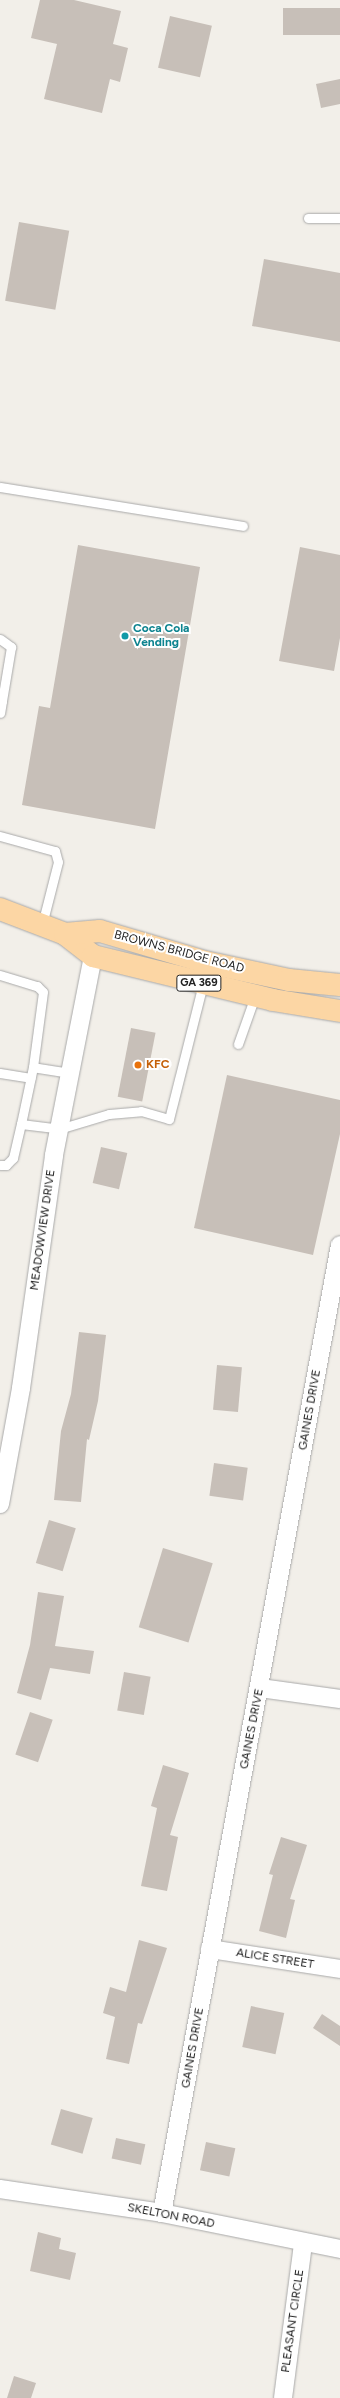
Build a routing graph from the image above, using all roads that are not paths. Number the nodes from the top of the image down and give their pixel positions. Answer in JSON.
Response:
{"nodes":[{"id":1,"x":308,"y":218,"type":"dead end"},
{"id":2,"x":340,"y":218,"type":"edge"},
{"id":3,"x":0,"y":487,"type":"edge"},
{"id":4,"x":243,"y":526,"type":"dead end"},
{"id":5,"x":0,"y":639,"type":"edge"},
{"id":6,"x":1,"y":700,"type":"edge"},
{"id":7,"x":0,"y":713,"type":"edge"},
{"id":8,"x":0,"y":836,"type":"edge"},
{"id":9,"x":0,"y":910,"type":"edge"},
{"id":10,"x":42,"y":925,"type":"junction"},
{"id":11,"x":65,"y":934,"type":"junction"},
{"id":12,"x":93,"y":956,"type":"junction"},
{"id":13,"x":0,"y":975,"type":"edge"},
{"id":14,"x":203,"y":984,"type":"junction"},
{"id":15,"x":340,"y":985,"type":"edge"},
{"id":16,"x":255,"y":996,"type":"junction"},
{"id":17,"x":340,"y":1011,"type":"edge"},
{"id":18,"x":238,"y":1044,"type":"dead end"},
{"id":19,"x":33,"y":1066,"type":"junction"},
{"id":20,"x":0,"y":1073,"type":"edge"},
{"id":21,"x":70,"y":1073,"type":"junction"},
{"id":22,"x":31,"y":1078,"type":"junction"},
{"id":23,"x":21,"y":1124,"type":"junction"},
{"id":24,"x":59,"y":1129,"type":"junction"},
{"id":25,"x":0,"y":1165,"type":"edge"},
{"id":26,"x":340,"y":1245,"type":"edge"},
{"id":27,"x":332,"y":1329,"type":"edge"},
{"id":28,"x":0,"y":1504,"type":"edge"},
{"id":29,"x":260,"y":1688,"type":"junction"},
{"id":30,"x":340,"y":1699,"type":"edge"},
{"id":31,"x":210,"y":1949,"type":"junction"},
{"id":32,"x":340,"y":1969,"type":"edge"},
{"id":33,"x":0,"y":2189,"type":"edge"},
{"id":34,"x":162,"y":2213,"type":"junction"},
{"id":35,"x":303,"y":2244,"type":"junction"},
{"id":36,"x":340,"y":2249,"type":"edge"},
{"id":37,"x":282,"y":2398,"type":"edge"}],
"edges":[{"from":1,"to":2,"type":"lane"},
{"from":3,"to":4,"type":"lane"},
{"from":5,"to":6,"type":"lane"},
{"from":6,"to":7,"type":"lane"},
{"from":8,"to":10,"type":"lane"},
{"from":9,"to":10,"type":"main road","name":"BROWNS BRIDGE ROAD","number":"GA 369"},
{"from":10,"to":11,"type":"main road","name":"BROWNS BRIDGE ROAD","number":"GA 369"},
{"from":11,"to":12,"type":"main road","name":"BROWNS BRIDGE ROAD","number":"GA 369"},
{"from":11,"to":15,"type":"main road","name":"BROWNS BRIDGE ROAD","number":"GA 369"},
{"from":12,"to":14,"type":"main road","name":"BROWNS BRIDGE ROAD","number":"GA 369"},
{"from":12,"to":21,"type":"street","name":"MEADOWVIEW DRIVE"},
{"from":13,"to":19,"type":"lane"},
{"from":14,"to":16,"type":"main road","name":"BROWNS BRIDGE ROAD","number":"GA 369"},
{"from":14,"to":24,"type":"lane"},
{"from":16,"to":17,"type":"main road","name":"BROWNS BRIDGE ROAD","number":"GA 369"},
{"from":16,"to":18,"type":"lane"},
{"from":19,"to":21,"type":"lane"},
{"from":19,"to":22,"type":"lane"},
{"from":20,"to":22,"type":"lane"},
{"from":21,"to":24,"type":"street","name":"MEADOWVIEW DRIVE"},
{"from":22,"to":23,"type":"lane"},
{"from":23,"to":24,"type":"lane"},
{"from":23,"to":25,"type":"lane"},
{"from":24,"to":28,"type":"street","name":"MEADOWVIEW DRIVE"},
{"from":26,"to":27,"type":"street","name":"GAINES DRIVE"},
{"from":27,"to":29,"type":"street","name":"GAINES DRIVE"},
{"from":29,"to":30,"type":"street"},
{"from":29,"to":31,"type":"street","name":"GAINES DRIVE"},
{"from":31,"to":32,"type":"street","name":"ALICE STREET"},
{"from":31,"to":34,"type":"street","name":"GAINES DRIVE"},
{"from":33,"to":34,"type":"street","name":"SKELTON ROAD"},
{"from":34,"to":35,"type":"street","name":"SKELTON ROAD"},
{"from":35,"to":36,"type":"street","name":"SKELTON ROAD"},
{"from":35,"to":37,"type":"street","name":"PLEASANT CIRCLE"}]}
